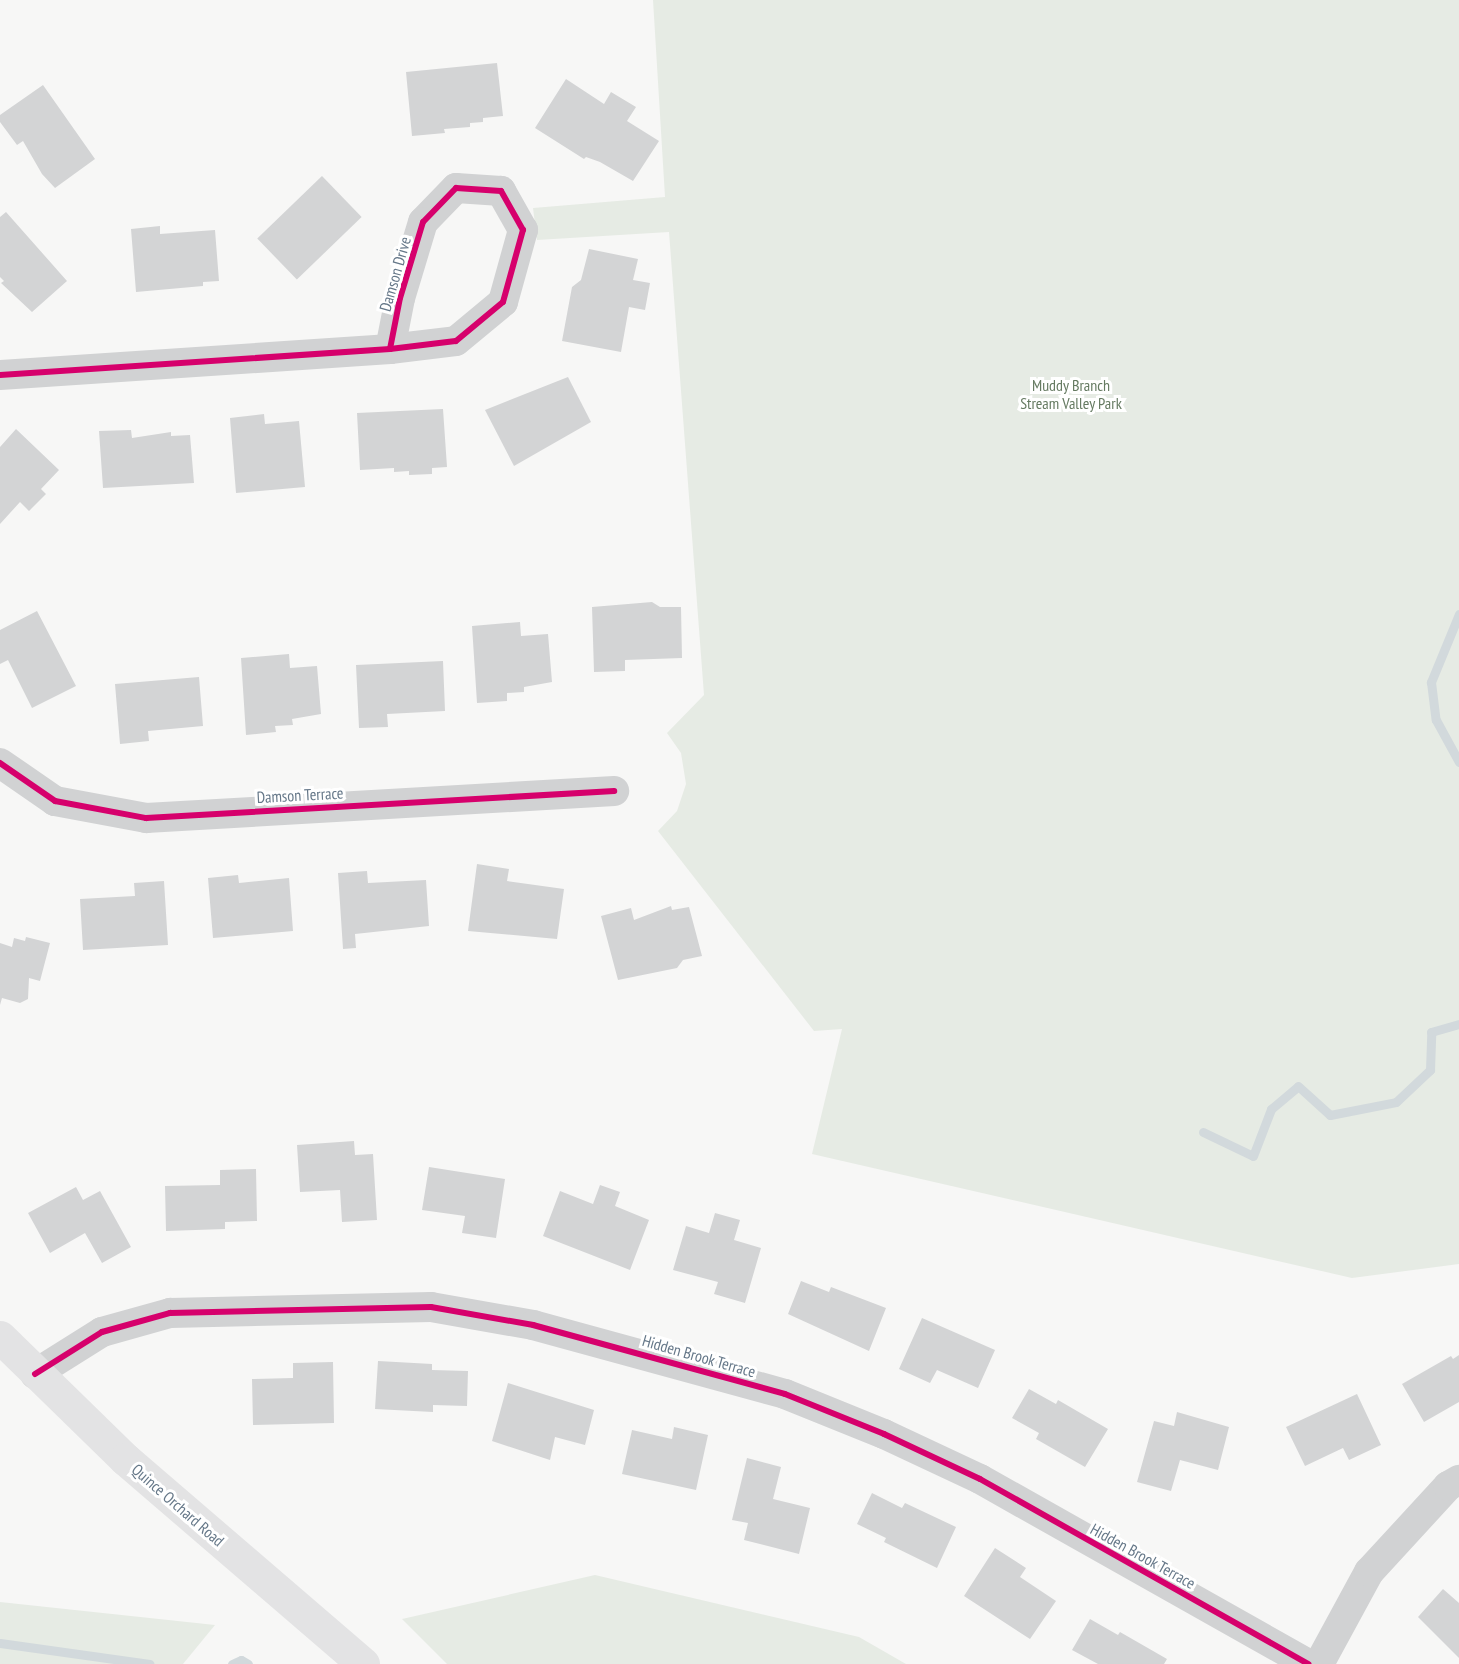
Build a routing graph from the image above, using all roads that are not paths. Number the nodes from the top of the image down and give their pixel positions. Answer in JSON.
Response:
{"nodes":[{"id":1,"x":390,"y":349,"type":"junction"},
{"id":2,"x":0,"y":375,"type":"edge"},
{"id":3,"x":0,"y":763,"type":"edge"},
{"id":4,"x":614,"y":791,"type":"dead end"},
{"id":5,"x":0,"y":1337,"type":"edge"},
{"id":6,"x":35,"y":1374,"type":"junction"},
{"id":7,"x":1459,"y":1480,"type":"edge"},
{"id":8,"x":363,"y":1664,"type":"edge"},
{"id":9,"x":1308,"y":1664,"type":"edge"},
{"id":10,"x":1319,"y":1664,"type":"edge"}],
"edges":[{"from":1,"to":1,"type":"street","name":"Damson Drive"},
{"from":1,"to":2,"type":"street","name":"Damson Drive"},
{"from":3,"to":4,"type":"street","name":"Damson Terrace"},
{"from":5,"to":6,"type":"street","name":"Quince Orchard Road"},
{"from":6,"to":8,"type":"street","name":"Quince Orchard Road"},
{"from":6,"to":9,"type":"street","name":"Hidden Brook Terrace"},
{"from":7,"to":10,"type":"street"}]}
